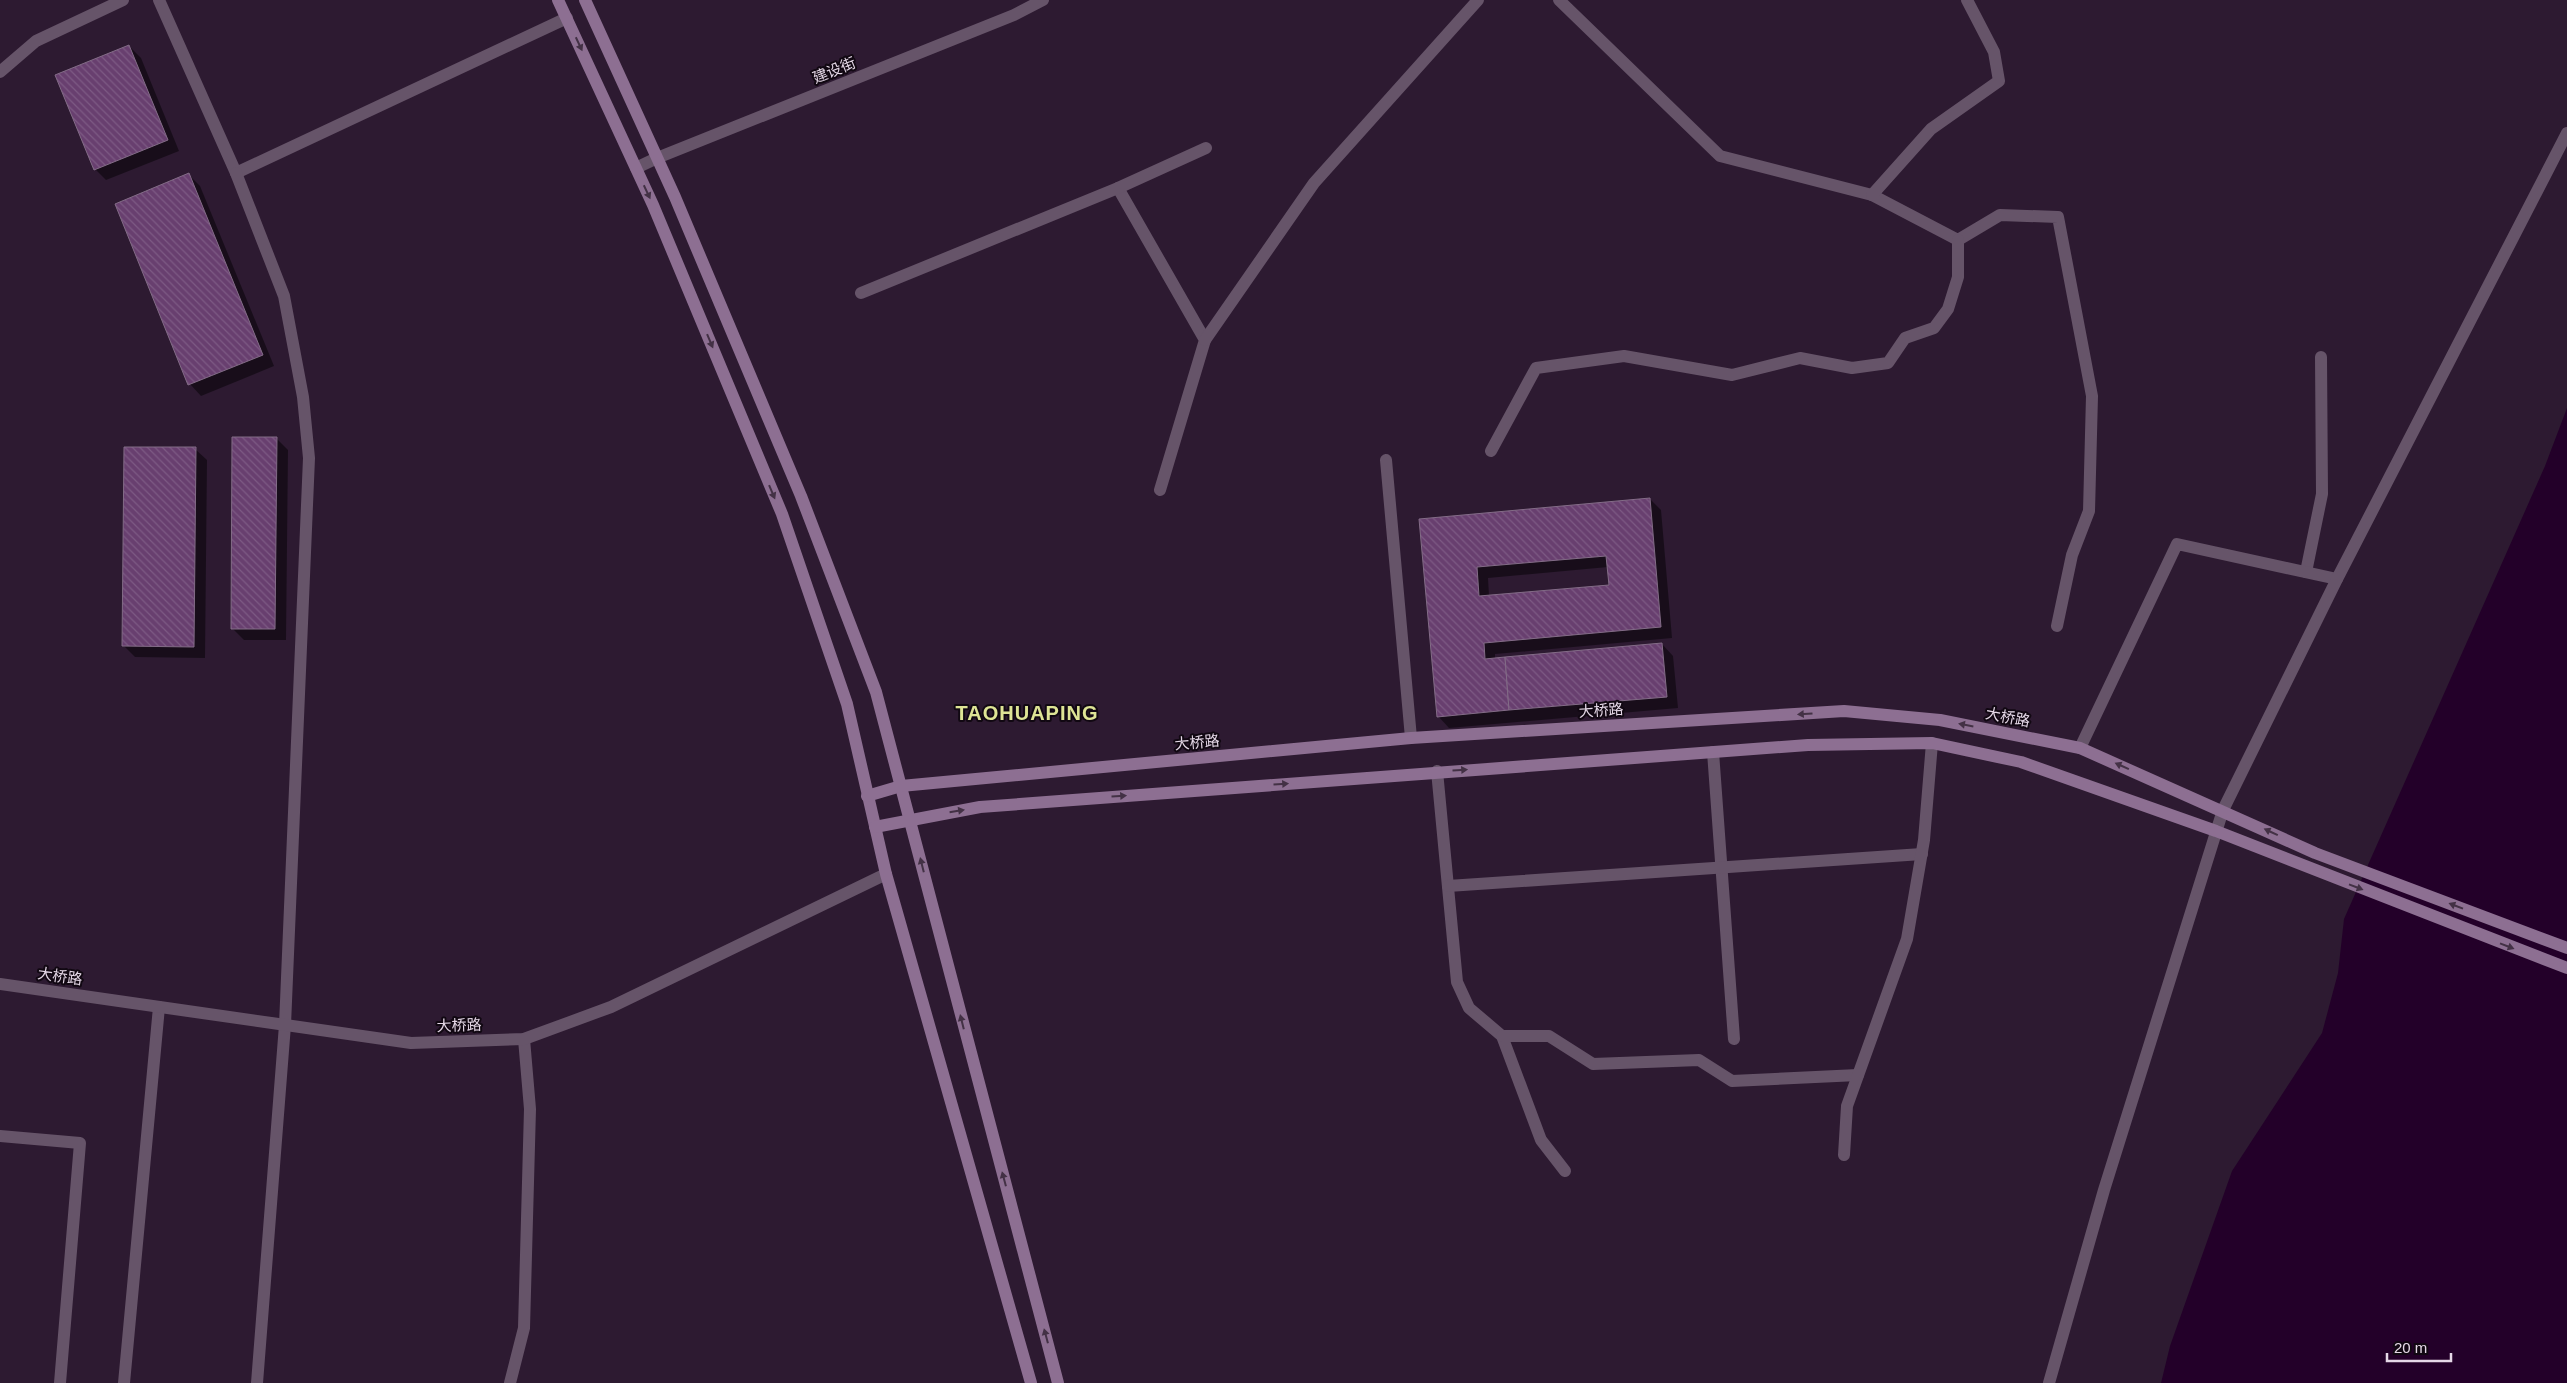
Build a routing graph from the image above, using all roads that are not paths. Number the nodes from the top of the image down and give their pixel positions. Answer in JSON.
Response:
{"nodes":[{"id":1,"x":123,"y":0,"type":"edge"},
{"id":2,"x":159,"y":0,"type":"edge"},
{"id":3,"x":558,"y":0,"type":"edge"},
{"id":4,"x":584,"y":0,"type":"edge"},
{"id":5,"x":1042,"y":0,"type":"edge"},
{"id":6,"x":1478,"y":0,"type":"edge"},
{"id":7,"x":1559,"y":0,"type":"edge"},
{"id":8,"x":1967,"y":0,"type":"edge"},
{"id":9,"x":567,"y":18,"type":"junction"},
{"id":10,"x":0,"y":72,"type":"edge"},
{"id":11,"x":2567,"y":133,"type":"edge"},
{"id":12,"x":1206,"y":148,"type":"dead end"},
{"id":13,"x":657,"y":158,"type":"junction"},
{"id":14,"x":636,"y":168,"type":"junction"},
{"id":15,"x":236,"y":173,"type":"junction"},
{"id":16,"x":1118,"y":188,"type":"junction"},
{"id":17,"x":1872,"y":195,"type":"junction"},
{"id":18,"x":1958,"y":240,"type":"junction"},
{"id":19,"x":861,"y":293,"type":"dead end"},
{"id":20,"x":1205,"y":340,"type":"junction"},
{"id":21,"x":2321,"y":357,"type":"dead end"},
{"id":22,"x":1491,"y":451,"type":"dead end"},
{"id":23,"x":1386,"y":460,"type":"dead end"},
{"id":24,"x":1160,"y":490,"type":"dead end"},
{"id":25,"x":2306,"y":572,"type":"junction"},
{"id":26,"x":2337,"y":579,"type":"junction"},
{"id":27,"x":2057,"y":626,"type":"dead end"},
{"id":28,"x":1411,"y":738,"type":"junction"},
{"id":29,"x":1932,"y":744,"type":"junction"},
{"id":30,"x":2080,"y":748,"type":"junction"},
{"id":31,"x":1713,"y":752,"type":"junction"},
{"id":32,"x":1437,"y":771,"type":"junction"},
{"id":33,"x":901,"y":786,"type":"junction"},
{"id":34,"x":867,"y":796,"type":"junction"},
{"id":35,"x":2223,"y":810,"type":"junction"},
{"id":36,"x":910,"y":819,"type":"junction"},
{"id":37,"x":875,"y":827,"type":"junction"},
{"id":38,"x":2216,"y":831,"type":"junction"},
{"id":39,"x":1922,"y":854,"type":"junction"},
{"id":40,"x":1722,"y":869,"type":"junction"},
{"id":41,"x":886,"y":874,"type":"junction"},
{"id":42,"x":1448,"y":886,"type":"junction"},
{"id":43,"x":2567,"y":948,"type":"edge"},
{"id":44,"x":2567,"y":968,"type":"edge"},
{"id":45,"x":0,"y":984,"type":"edge"},
{"id":46,"x":159,"y":1007,"type":"junction"},
{"id":47,"x":285,"y":1025,"type":"junction"},
{"id":48,"x":1502,"y":1036,"type":"junction"},
{"id":49,"x":1734,"y":1038,"type":"dead end"},
{"id":50,"x":524,"y":1039,"type":"junction"},
{"id":51,"x":1858,"y":1075,"type":"junction"},
{"id":52,"x":0,"y":1136,"type":"edge"},
{"id":53,"x":1844,"y":1155,"type":"dead end"},
{"id":54,"x":1565,"y":1171,"type":"dead end"},
{"id":55,"x":60,"y":1383,"type":"edge"},
{"id":56,"x":124,"y":1383,"type":"edge"},
{"id":57,"x":257,"y":1383,"type":"edge"},
{"id":58,"x":510,"y":1383,"type":"edge"},
{"id":59,"x":1031,"y":1383,"type":"edge"},
{"id":60,"x":1058,"y":1383,"type":"edge"},
{"id":61,"x":2049,"y":1383,"type":"edge"}],
"edges":[{"from":1,"to":10,"type":"street"},
{"from":2,"to":15,"type":"street"},
{"from":3,"to":9,"type":"main road"},
{"from":4,"to":13,"type":"main road"},
{"from":5,"to":13,"type":"street","name":"建设街"},
{"from":6,"to":20,"type":"street"},
{"from":7,"to":17,"type":"street"},
{"from":8,"to":17,"type":"street"},
{"from":9,"to":14,"type":"main road","one_way":true},
{"from":9,"to":15,"type":"street"},
{"from":11,"to":26,"type":"street"},
{"from":12,"to":16,"type":"street"},
{"from":13,"to":14,"type":"street","name":"建设街"},
{"from":13,"to":33,"type":"main road"},
{"from":14,"to":34,"type":"main road","one_way":true},
{"from":15,"to":47,"type":"street"},
{"from":16,"to":19,"type":"street"},
{"from":16,"to":20,"type":"street"},
{"from":17,"to":18,"type":"street"},
{"from":18,"to":22,"type":"street"},
{"from":18,"to":27,"type":"street"},
{"from":20,"to":24,"type":"street"},
{"from":21,"to":25,"type":"street"},
{"from":23,"to":28,"type":"street"},
{"from":25,"to":26,"type":"street"},
{"from":25,"to":30,"type":"street"},
{"from":26,"to":35,"type":"street"},
{"from":30,"to":28,"type":"main road","name":"大桥路","one_way":true},
{"from":28,"to":33,"type":"main road","name":"大桥路"},
{"from":29,"to":31,"type":"main road"},
{"from":29,"to":38,"type":"main road"},
{"from":29,"to":39,"type":"street"},
{"from":35,"to":30,"type":"main road","name":"大桥路","one_way":true},
{"from":32,"to":31,"type":"main road","one_way":true},
{"from":31,"to":40,"type":"street"},
{"from":36,"to":32,"type":"main road","one_way":true},
{"from":32,"to":42,"type":"street"},
{"from":33,"to":34,"type":"main road","name":"大桥路"},
{"from":33,"to":36,"type":"main road"},
{"from":34,"to":37,"type":"main road"},
{"from":35,"to":38,"type":"street"},
{"from":43,"to":35,"type":"main road","name":"大桥路","one_way":true},
{"from":36,"to":37,"type":"main road"},
{"from":60,"to":36,"type":"main road","one_way":true},
{"from":37,"to":41,"type":"main road"},
{"from":38,"to":44,"type":"main road","one_way":true},
{"from":38,"to":61,"type":"street"},
{"from":39,"to":40,"type":"street"},
{"from":39,"to":51,"type":"street"},
{"from":40,"to":42,"type":"street"},
{"from":40,"to":49,"type":"street"},
{"from":41,"to":50,"type":"street","name":"大桥路"},
{"from":41,"to":59,"type":"main road"},
{"from":42,"to":48,"type":"street"},
{"from":45,"to":46,"type":"street","name":"大桥路"},
{"from":46,"to":47,"type":"street","name":"大桥路"},
{"from":46,"to":56,"type":"street"},
{"from":47,"to":50,"type":"street","name":"大桥路"},
{"from":47,"to":57,"type":"street"},
{"from":48,"to":51,"type":"street"},
{"from":48,"to":54,"type":"street"},
{"from":50,"to":58,"type":"street"},
{"from":51,"to":53,"type":"street"},
{"from":52,"to":55,"type":"street"}]}
